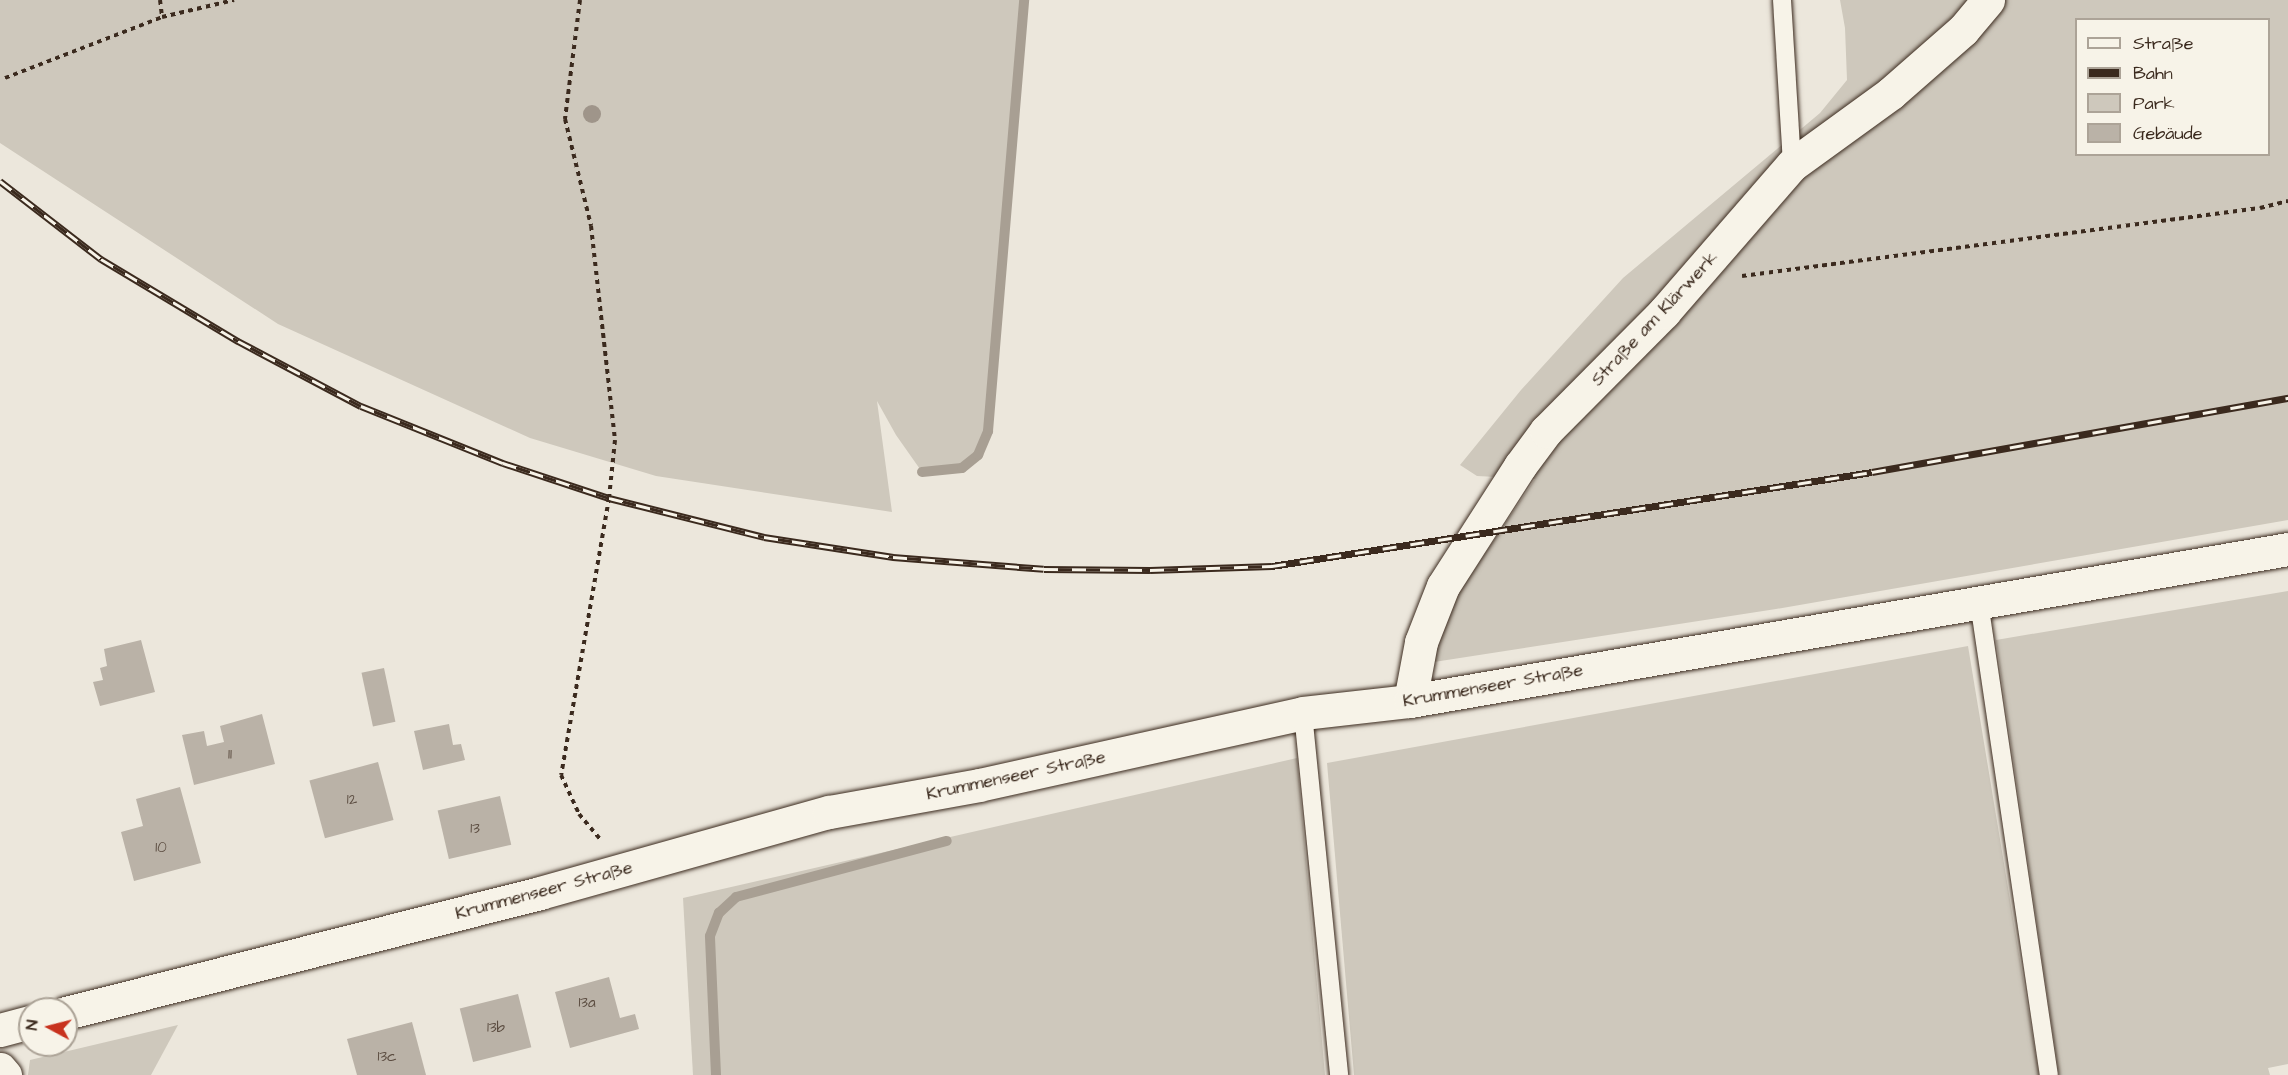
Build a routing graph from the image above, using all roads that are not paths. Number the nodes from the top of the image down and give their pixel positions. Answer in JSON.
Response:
{"nodes":[{"id":1,"x":1782,"y":0,"type":"edge"},
{"id":2,"x":1988,"y":0,"type":"edge"},
{"id":3,"x":1792,"y":165,"type":"junction"},
{"id":4,"x":2288,"y":549,"type":"edge"},
{"id":5,"x":1979,"y":602,"type":"junction"},
{"id":6,"x":1410,"y":701,"type":"junction"},
{"id":7,"x":1304,"y":713,"type":"junction"},
{"id":8,"x":78,"y":1010,"type":"edge"},
{"id":9,"x":18,"y":1025,"type":"edge"},
{"id":10,"x":0,"y":1030,"type":"edge"},
{"id":11,"x":0,"y":1069,"type":"edge"},
{"id":12,"x":5,"y":1075,"type":"edge"},
{"id":13,"x":1339,"y":1075,"type":"edge"},
{"id":14,"x":2049,"y":1075,"type":"edge"}],
"edges":[{"from":1,"to":3,"type":"lane"},
{"from":2,"to":3,"type":"street","name":"Straße am Klärwerk"},
{"from":3,"to":6,"type":"street","name":"Straße am Klärwerk"},
{"from":4,"to":5,"type":"street","name":"Krummenseer Straße"},
{"from":5,"to":6,"type":"street","name":"Krummenseer Straße"},
{"from":5,"to":14,"type":"lane"},
{"from":6,"to":7,"type":"street","name":"Krummenseer Straße"},
{"from":7,"to":8,"type":"street","name":"Krummenseer Straße"},
{"from":7,"to":13,"type":"lane"},
{"from":9,"to":10,"type":"street"},
{"from":11,"to":12,"type":"street"}]}
